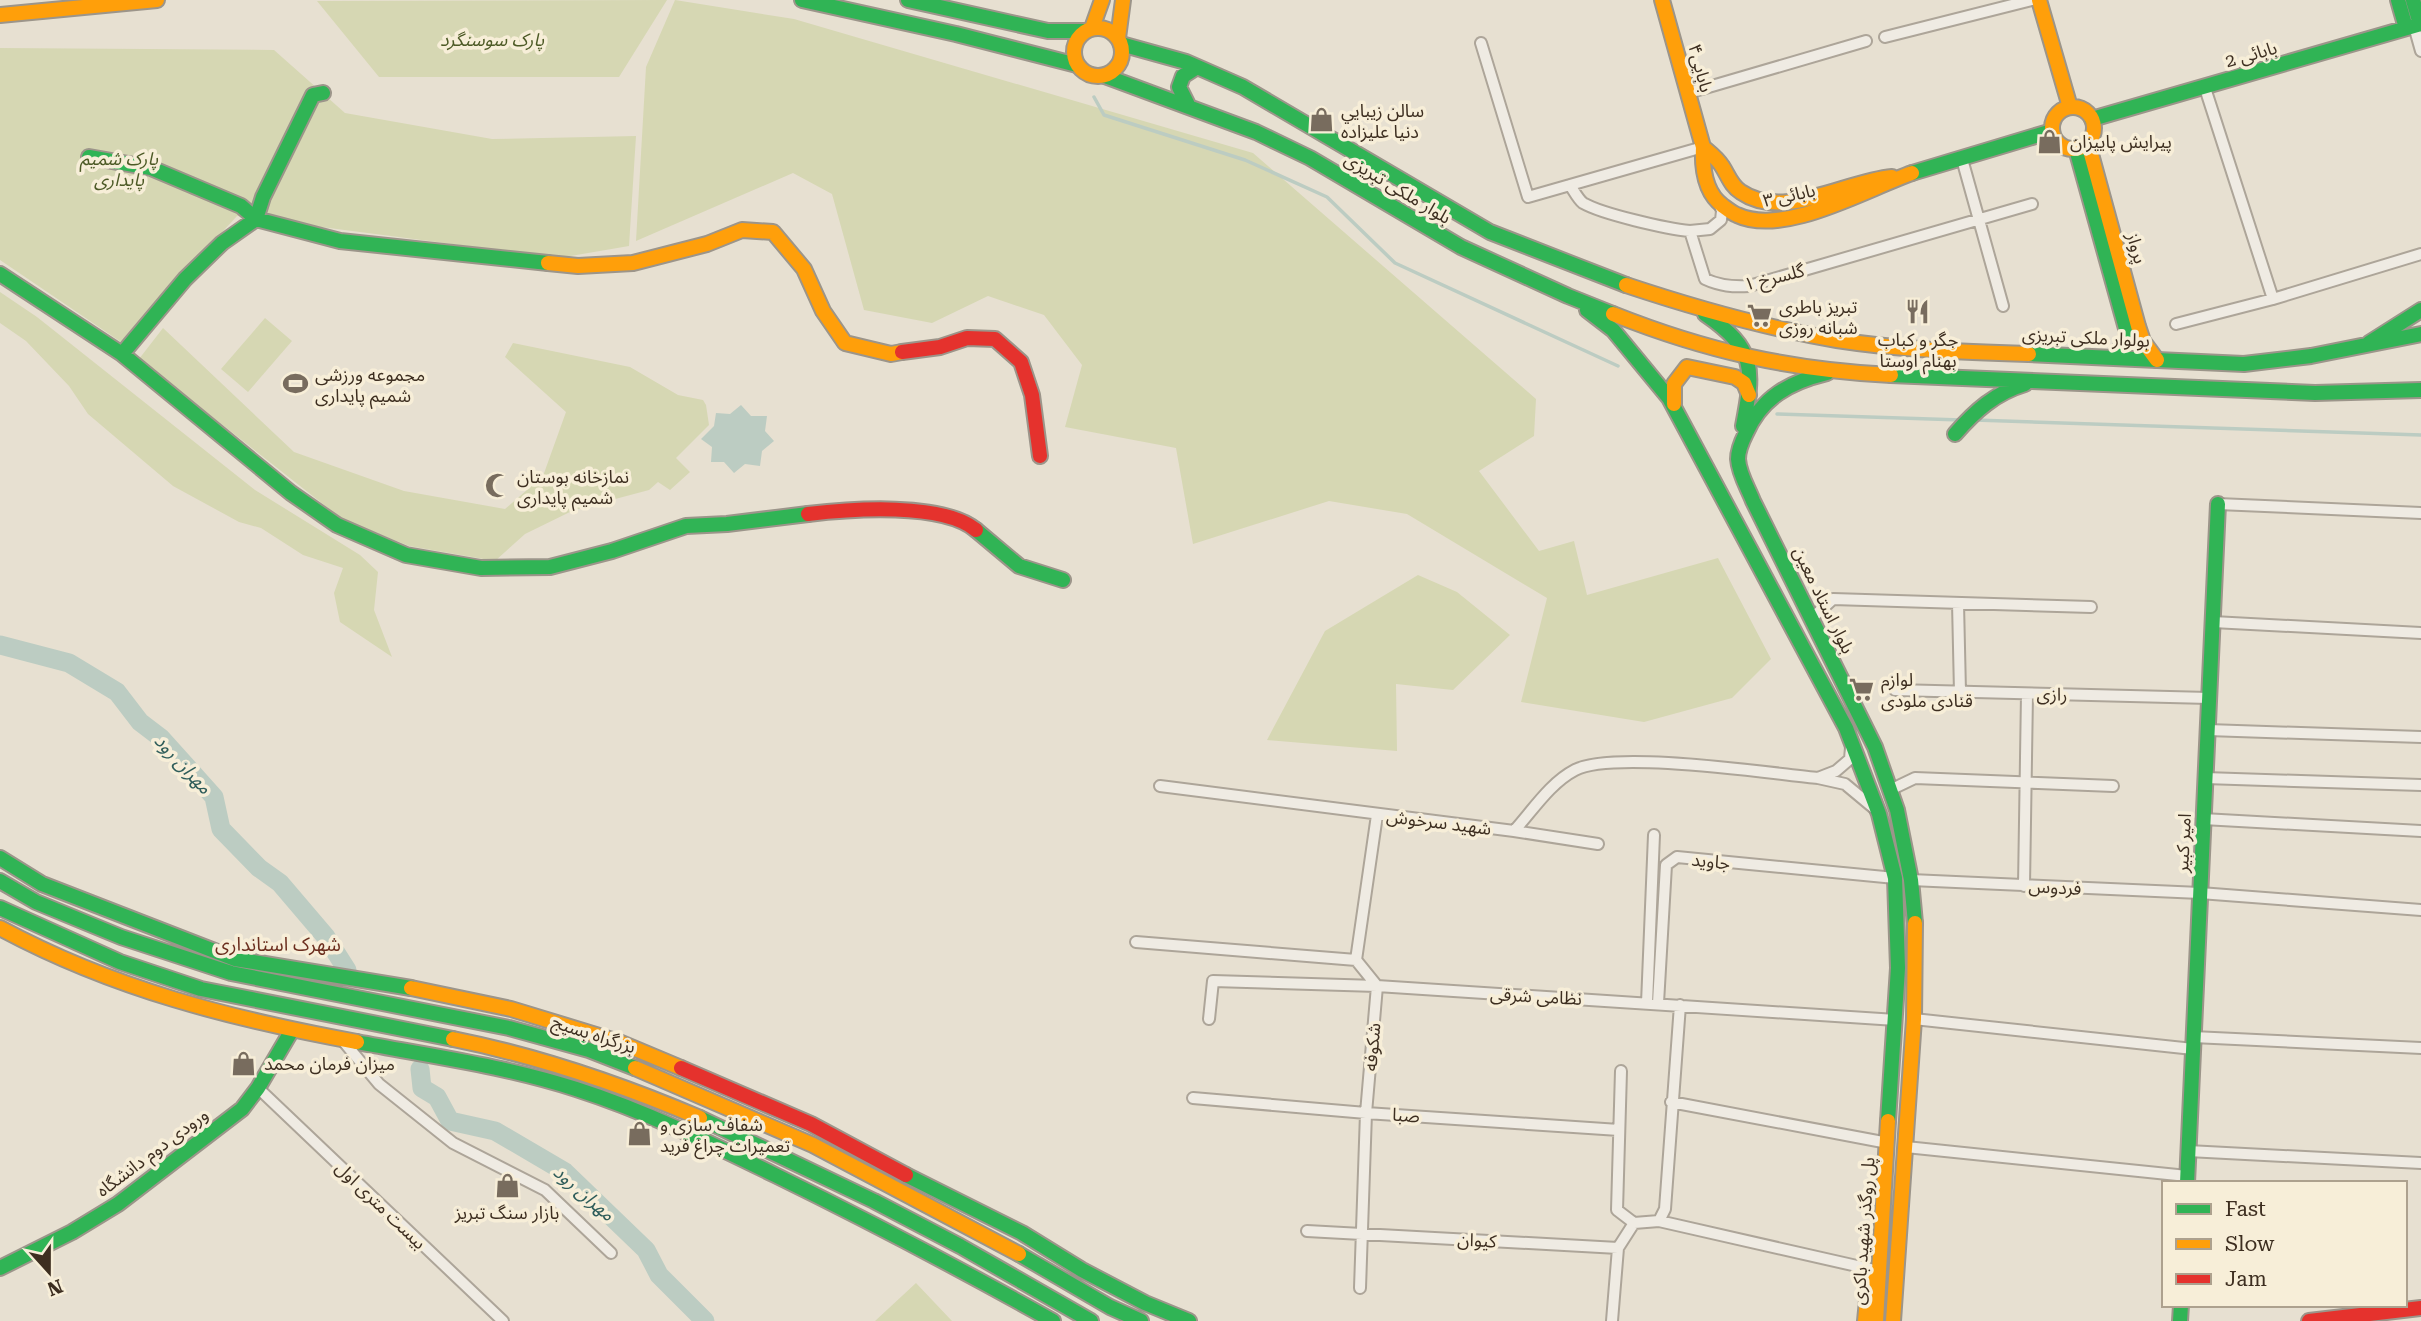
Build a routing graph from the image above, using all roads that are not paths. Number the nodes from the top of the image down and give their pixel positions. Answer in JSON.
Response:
{"nodes":[{"id":1,"x":157,"y":0,"type":"edge"},
{"id":2,"x":802,"y":0,"type":"edge"},
{"id":3,"x":908,"y":0,"type":"edge"},
{"id":4,"x":1102,"y":0,"type":"edge"},
{"id":5,"x":1123,"y":0,"type":"edge"},
{"id":6,"x":1662,"y":0,"type":"edge"},
{"id":7,"x":2032,"y":0,"type":"edge"},
{"id":8,"x":2039,"y":0,"type":"edge"},
{"id":9,"x":2398,"y":0,"type":"edge"},
{"id":10,"x":2413,"y":0,"type":"edge"},
{"id":11,"x":0,"y":15,"type":"edge"},
{"id":12,"x":2416,"y":25,"type":"edge"},
{"id":13,"x":1089,"y":29,"type":"junction"},
{"id":14,"x":1885,"y":37,"type":"dead end"},
{"id":15,"x":1120,"y":41,"type":"junction"},
{"id":16,"x":1866,"y":41,"type":"dead end"},
{"id":17,"x":1481,"y":43,"type":"dead end"},
{"id":18,"x":2421,"y":51,"type":"edge"},
{"id":19,"x":1077,"y":65,"type":"junction"},
{"id":20,"x":1197,"y":67,"type":"junction"},
{"id":21,"x":1105,"y":76,"type":"junction"},
{"id":22,"x":2205,"y":88,"type":"junction"},
{"id":23,"x":323,"y":93,"type":"dead end"},
{"id":24,"x":1688,"y":93,"type":"junction"},
{"id":25,"x":1189,"y":107,"type":"junction"},
{"id":26,"x":2070,"y":107,"type":"junction"},
{"id":27,"x":2092,"y":119,"type":"junction"},
{"id":28,"x":2052,"y":131,"type":"junction"},
{"id":29,"x":2082,"y":146,"type":"junction"},
{"id":30,"x":1703,"y":147,"type":"junction"},
{"id":31,"x":89,"y":157,"type":"dead end"},
{"id":32,"x":1962,"y":159,"type":"junction"},
{"id":33,"x":1907,"y":174,"type":"junction"},
{"id":34,"x":1570,"y":185,"type":"junction"},
{"id":35,"x":1718,"y":201,"type":"junction"},
{"id":36,"x":2032,"y":204,"type":"dead end"},
{"id":37,"x":256,"y":219,"type":"junction"},
{"id":38,"x":1979,"y":219,"type":"junction"},
{"id":39,"x":1690,"y":231,"type":"junction"},
{"id":40,"x":2421,"y":254,"type":"edge"},
{"id":41,"x":0,"y":274,"type":"edge"},
{"id":42,"x":1568,"y":296,"type":"junction"},
{"id":43,"x":2273,"y":299,"type":"junction"},
{"id":44,"x":1688,"y":305,"type":"junction"},
{"id":45,"x":2003,"y":306,"type":"dead end"},
{"id":46,"x":2421,"y":310,"type":"edge"},
{"id":47,"x":2176,"y":324,"type":"dead end"},
{"id":48,"x":2421,"y":334,"type":"edge"},
{"id":49,"x":2367,"y":344,"type":"junction"},
{"id":50,"x":122,"y":354,"type":"junction"},
{"id":51,"x":2114,"y":356,"type":"junction"},
{"id":52,"x":2157,"y":360,"type":"junction"},
{"id":53,"x":1836,"y":372,"type":"junction"},
{"id":54,"x":2042,"y":382,"type":"junction"},
{"id":55,"x":2421,"y":390,"type":"edge"},
{"id":56,"x":1749,"y":395,"type":"junction"},
{"id":57,"x":1676,"y":413,"type":"junction"},
{"id":58,"x":1955,"y":434,"type":"dead end"},
{"id":59,"x":1738,"y":452,"type":"junction"},
{"id":60,"x":1040,"y":456,"type":"dead end"},
{"id":61,"x":2218,"y":504,"type":"joint"},
{"id":62,"x":2421,"y":513,"type":"edge"},
{"id":63,"x":1063,"y":580,"type":"dead end"},
{"id":64,"x":1958,"y":603,"type":"junction"},
{"id":65,"x":2091,"y":607,"type":"dead end"},
{"id":66,"x":1812,"y":618,"type":"junction"},
{"id":67,"x":2213,"y":622,"type":"junction"},
{"id":68,"x":2421,"y":633,"type":"edge"},
{"id":69,"x":1895,"y":691,"type":"dead end"},
{"id":70,"x":1960,"y":692,"type":"junction"},
{"id":71,"x":2027,"y":694,"type":"junction"},
{"id":72,"x":2209,"y":698,"type":"junction"},
{"id":73,"x":2208,"y":730,"type":"junction"},
{"id":74,"x":2421,"y":737,"type":"edge"},
{"id":75,"x":1852,"y":741,"type":"junction"},
{"id":76,"x":1818,"y":778,"type":"junction"},
{"id":77,"x":2206,"y":778,"type":"junction"},
{"id":78,"x":2027,"y":782,"type":"junction"},
{"id":79,"x":1160,"y":786,"type":"dead end"},
{"id":80,"x":2113,"y":786,"type":"dead end"},
{"id":81,"x":2421,"y":786,"type":"edge"},
{"id":82,"x":1890,"y":790,"type":"junction"},
{"id":83,"x":1879,"y":814,"type":"junction"},
{"id":84,"x":1377,"y":815,"type":"junction"},
{"id":85,"x":2203,"y":820,"type":"junction"},
{"id":86,"x":1514,"y":831,"type":"junction"},
{"id":87,"x":2421,"y":831,"type":"edge"},
{"id":88,"x":1654,"y":835,"type":"dead end"},
{"id":89,"x":1598,"y":844,"type":"dead end"},
{"id":90,"x":0,"y":858,"type":"edge"},
{"id":91,"x":1895,"y":878,"type":"junction"},
{"id":92,"x":1911,"y":880,"type":"junction"},
{"id":93,"x":0,"y":881,"type":"edge"},
{"id":94,"x":2024,"y":886,"type":"junction"},
{"id":95,"x":2200,"y":893,"type":"junction"},
{"id":96,"x":0,"y":908,"type":"edge"},
{"id":97,"x":2421,"y":910,"type":"edge"},
{"id":98,"x":16,"y":917,"type":"junction"},
{"id":99,"x":4,"y":931,"type":"edge"},
{"id":100,"x":1136,"y":942,"type":"dead end"},
{"id":101,"x":1356,"y":960,"type":"junction"},
{"id":102,"x":233,"y":966,"type":"junction"},
{"id":103,"x":1377,"y":986,"type":"junction"},
{"id":104,"x":1652,"y":1003,"type":"junction"},
{"id":105,"x":1680,"y":1005,"type":"junction"},
{"id":106,"x":1914,"y":1018,"type":"junction"},
{"id":107,"x":1209,"y":1019,"type":"dead end"},
{"id":108,"x":1896,"y":1020,"type":"junction"},
{"id":109,"x":292,"y":1030,"type":"junction"},
{"id":110,"x":342,"y":1039,"type":"junction"},
{"id":111,"x":2193,"y":1043,"type":"junction"},
{"id":112,"x":2421,"y":1048,"type":"edge"},
{"id":113,"x":1621,"y":1071,"type":"dead end"},
{"id":114,"x":258,"y":1088,"type":"junction"},
{"id":115,"x":1193,"y":1098,"type":"dead end"},
{"id":116,"x":1671,"y":1102,"type":"junction"},
{"id":117,"x":1366,"y":1113,"type":"junction"},
{"id":118,"x":1619,"y":1129,"type":"junction"},
{"id":119,"x":1888,"y":1143,"type":"junction"},
{"id":120,"x":1906,"y":1146,"type":"junction"},
{"id":121,"x":2188,"y":1151,"type":"junction"},
{"id":122,"x":2421,"y":1163,"type":"edge"},
{"id":123,"x":2187,"y":1180,"type":"edge"},
{"id":124,"x":1659,"y":1221,"type":"junction"},
{"id":125,"x":1634,"y":1223,"type":"junction"},
{"id":126,"x":1307,"y":1231,"type":"dead end"},
{"id":127,"x":1362,"y":1235,"type":"junction"},
{"id":128,"x":1618,"y":1248,"type":"junction"},
{"id":129,"x":611,"y":1253,"type":"dead end"},
{"id":130,"x":0,"y":1268,"type":"edge"},
{"id":131,"x":1870,"y":1269,"type":"junction"},
{"id":132,"x":1360,"y":1287,"type":"dead end"},
{"id":133,"x":2421,"y":1308,"type":"edge"},
{"id":134,"x":503,"y":1321,"type":"edge"},
{"id":135,"x":1053,"y":1321,"type":"edge"},
{"id":136,"x":1091,"y":1321,"type":"edge"},
{"id":137,"x":1141,"y":1321,"type":"edge"},
{"id":138,"x":1189,"y":1321,"type":"edge"},
{"id":139,"x":1612,"y":1321,"type":"edge"},
{"id":140,"x":1865,"y":1321,"type":"edge"},
{"id":141,"x":1876,"y":1321,"type":"edge"},
{"id":142,"x":1893,"y":1321,"type":"edge"},
{"id":143,"x":1902,"y":1321,"type":"edge"},
{"id":144,"x":2309,"y":1321,"type":"edge"}],
"edges":[{"from":1,"to":11,"type":"main road"},
{"from":2,"to":19,"type":"main road"},
{"from":3,"to":13,"type":"main road"},
{"from":4,"to":13,"type":"main road"},
{"from":5,"to":15,"type":"main road"},
{"from":6,"to":24,"type":"main road","name":"بابایی۴"},
{"from":7,"to":14,"type":"street"},
{"from":8,"to":26,"type":"main road"},
{"from":9,"to":12,"type":"main road"},
{"from":10,"to":12,"type":"main road"},
{"from":12,"to":18,"type":"street"},
{"from":12,"to":22,"type":"main road","name":"بابائی 2"},
{"from":13,"to":15,"type":"main road"},
{"from":13,"to":19,"type":"main road"},
{"from":15,"to":20,"type":"main road","name":"بلوار ملکى تبریزى"},
{"from":15,"to":21,"type":"main road"},
{"from":16,"to":24,"type":"street"},
{"from":17,"to":34,"type":"street"},
{"from":19,"to":21,"type":"main road"},
{"from":20,"to":25,"type":"main road"},
{"from":20,"to":44,"type":"main road","name":"بلوار ملکى تبریزى"},
{"from":21,"to":25,"type":"main road","name":"بلوار ملکى تبریزى"},
{"from":22,"to":27,"type":"main road","name":"بابائی 2"},
{"from":22,"to":43,"type":"street"},
{"from":23,"to":37,"type":"main road"},
{"from":24,"to":30,"type":"main road","name":"بابایی۴"},
{"from":25,"to":42,"type":"main road","name":"بلوار ملکى تبریزى"},
{"from":26,"to":27,"type":"main road"},
{"from":26,"to":28,"type":"main road"},
{"from":27,"to":29,"type":"main road"},
{"from":28,"to":29,"type":"main road"},
{"from":28,"to":32,"type":"main road","name":"بابائی ۳"},
{"from":29,"to":51,"type":"main road","name":"پرواز"},
{"from":29,"to":52,"type":"main road","name":"پرواز"},
{"from":30,"to":33,"type":"main road","name":"بابائی ۳"},
{"from":30,"to":34,"type":"street"},
{"from":30,"to":35,"type":"main road"},
{"from":31,"to":37,"type":"main road"},
{"from":32,"to":33,"type":"main road","name":"بابائی ۳"},
{"from":32,"to":38,"type":"street"},
{"from":33,"to":35,"type":"main road","name":"بابائی ۳"},
{"from":34,"to":39,"type":"street"},
{"from":35,"to":39,"type":"street"},
{"from":36,"to":38,"type":"street"},
{"from":37,"to":50,"type":"main road"},
{"from":37,"to":60,"type":"main road"},
{"from":38,"to":39,"type":"street","name":"گلسرخ ۱"},
{"from":38,"to":45,"type":"street"},
{"from":40,"to":43,"type":"street"},
{"from":41,"to":50,"type":"main road"},
{"from":42,"to":53,"type":"main road","name":"بلوار ملکى تبریزى"},
{"from":42,"to":57,"type":"main road"},
{"from":43,"to":47,"type":"street"},
{"from":44,"to":51,"type":"main road","name":"بولوار ملکی تبریزی"},
{"from":44,"to":56,"type":"main road"},
{"from":46,"to":49,"type":"main road"},
{"from":48,"to":49,"type":"main road","name":"بولوار ملکی تبریزی"},
{"from":49,"to":52,"type":"main road","name":"بولوار ملکی تبریزی"},
{"from":50,"to":63,"type":"main road"},
{"from":51,"to":52,"type":"main road","name":"بولوار ملکی تبریزی"},
{"from":53,"to":54,"type":"main road"},
{"from":53,"to":59,"type":"main road"},
{"from":54,"to":55,"type":"main road"},
{"from":54,"to":58,"type":"main road"},
{"from":56,"to":57,"type":"main road"},
{"from":56,"to":59,"type":"main road"},
{"from":57,"to":75,"type":"main road"},
{"from":59,"to":66,"type":"main road","name":"بلوار استاد معین"},
{"from":61,"to":62,"type":"street"},
{"from":61,"to":67,"type":"main road","name":"امیر کبیر"},
{"from":64,"to":65,"type":"street"},
{"from":64,"to":66,"type":"street"},
{"from":64,"to":70,"type":"street"},
{"from":66,"to":82,"type":"main road","name":"بلوار استاد معین"},
{"from":67,"to":68,"type":"street"},
{"from":67,"to":72,"type":"main road","name":"امیر کبیر"},
{"from":69,"to":70,"type":"street","name":"رازی"},
{"from":70,"to":71,"type":"street","name":"رازی"},
{"from":71,"to":72,"type":"street","name":"رازی"},
{"from":71,"to":78,"type":"street"},
{"from":72,"to":73,"type":"main road","name":"امیر کبیر"},
{"from":73,"to":74,"type":"street"},
{"from":73,"to":77,"type":"main road","name":"امیر کبیر"},
{"from":75,"to":76,"type":"street"},
{"from":75,"to":83,"type":"main road"},
{"from":76,"to":83,"type":"street","name":"شهید سرخوش"},
{"from":76,"to":86,"type":"street","name":"شهید سرخوش"},
{"from":77,"to":81,"type":"street"},
{"from":77,"to":85,"type":"main road","name":"امیر کبیر"},
{"from":78,"to":80,"type":"street"},
{"from":78,"to":82,"type":"street"},
{"from":78,"to":94,"type":"street"},
{"from":79,"to":84,"type":"street","name":"شهید سرخوش"},
{"from":82,"to":92,"type":"main road","name":"بلوار استاد معین"},
{"from":83,"to":91,"type":"main road"},
{"from":84,"to":86,"type":"street","name":"شهید سرخوش"},
{"from":84,"to":101,"type":"street"},
{"from":85,"to":87,"type":"street"},
{"from":85,"to":95,"type":"main road","name":"امیر کبیر"},
{"from":86,"to":89,"type":"street"},
{"from":88,"to":104,"type":"street"},
{"from":90,"to":102,"type":"main road"},
{"from":91,"to":104,"type":"street","name":"جاوید"},
{"from":91,"to":108,"type":"main road"},
{"from":92,"to":94,"type":"street","name":"فردوس"},
{"from":92,"to":106,"type":"main road","name":"بلوار استاد معین"},
{"from":93,"to":102,"type":"main road","name":"بزرگراه بسیج"},
{"from":94,"to":95,"type":"street","name":"فردوس"},
{"from":95,"to":97,"type":"street","name":"فردوس"},
{"from":95,"to":111,"type":"main road","name":"امیر کبیر"},
{"from":96,"to":98,"type":"main road"},
{"from":98,"to":99,"type":"main road"},
{"from":98,"to":136,"type":"main road"},
{"from":99,"to":109,"type":"main road"},
{"from":100,"to":101,"type":"street"},
{"from":101,"to":103,"type":"street"},
{"from":102,"to":137,"type":"main road","name":"بزرگراه بسیج"},
{"from":102,"to":138,"type":"main road"},
{"from":103,"to":104,"type":"street","name":"نظامی شرقی"},
{"from":103,"to":107,"type":"street","name":"نظامی شرقی"},
{"from":103,"to":117,"type":"street","name":"شکوفه"},
{"from":104,"to":105,"type":"street","name":"نظامی شرقی"},
{"from":105,"to":108,"type":"street","name":"نظامی شرقی"},
{"from":105,"to":116,"type":"street"},
{"from":106,"to":111,"type":"street"},
{"from":106,"to":120,"type":"main road","name":"بلوار استاد معین"},
{"from":108,"to":119,"type":"main road"},
{"from":109,"to":110,"type":"main road"},
{"from":109,"to":114,"type":"main road","name":"ورودی دوم دانشگاه"},
{"from":110,"to":129,"type":"street"},
{"from":110,"to":135,"type":"main road"},
{"from":111,"to":112,"type":"street"},
{"from":111,"to":121,"type":"main road","name":"امیر کبیر"},
{"from":113,"to":118,"type":"street"},
{"from":114,"to":130,"type":"main road","name":"ورودی دوم دانشگاه"},
{"from":114,"to":134,"type":"street","name":"بیست متری اول"},
{"from":115,"to":117,"type":"street","name":"صبا"},
{"from":116,"to":119,"type":"street"},
{"from":116,"to":124,"type":"street"},
{"from":117,"to":118,"type":"street","name":"صبا"},
{"from":117,"to":127,"type":"street","name":"شکوفه"},
{"from":118,"to":125,"type":"street"},
{"from":119,"to":131,"type":"main road"},
{"from":119,"to":141,"type":"main road","name":"پل روگذر شهید باکری"},
{"from":120,"to":123,"type":"street"},
{"from":120,"to":142,"type":"main road","name":"پل روگذر شهید باکری"},
{"from":120,"to":143,"type":"main road"},
{"from":121,"to":122,"type":"street"},
{"from":121,"to":123,"type":"main road","name":"امیر کبیر"},
{"from":124,"to":125,"type":"street"},
{"from":124,"to":131,"type":"street"},
{"from":125,"to":128,"type":"street"},
{"from":126,"to":127,"type":"street","name":"کیوان"},
{"from":127,"to":128,"type":"street","name":"کیوان"},
{"from":127,"to":132,"type":"street","name":"شکوفه"},
{"from":128,"to":139,"type":"street"},
{"from":131,"to":140,"type":"main road"},
{"from":133,"to":144,"type":"main road"}]}
